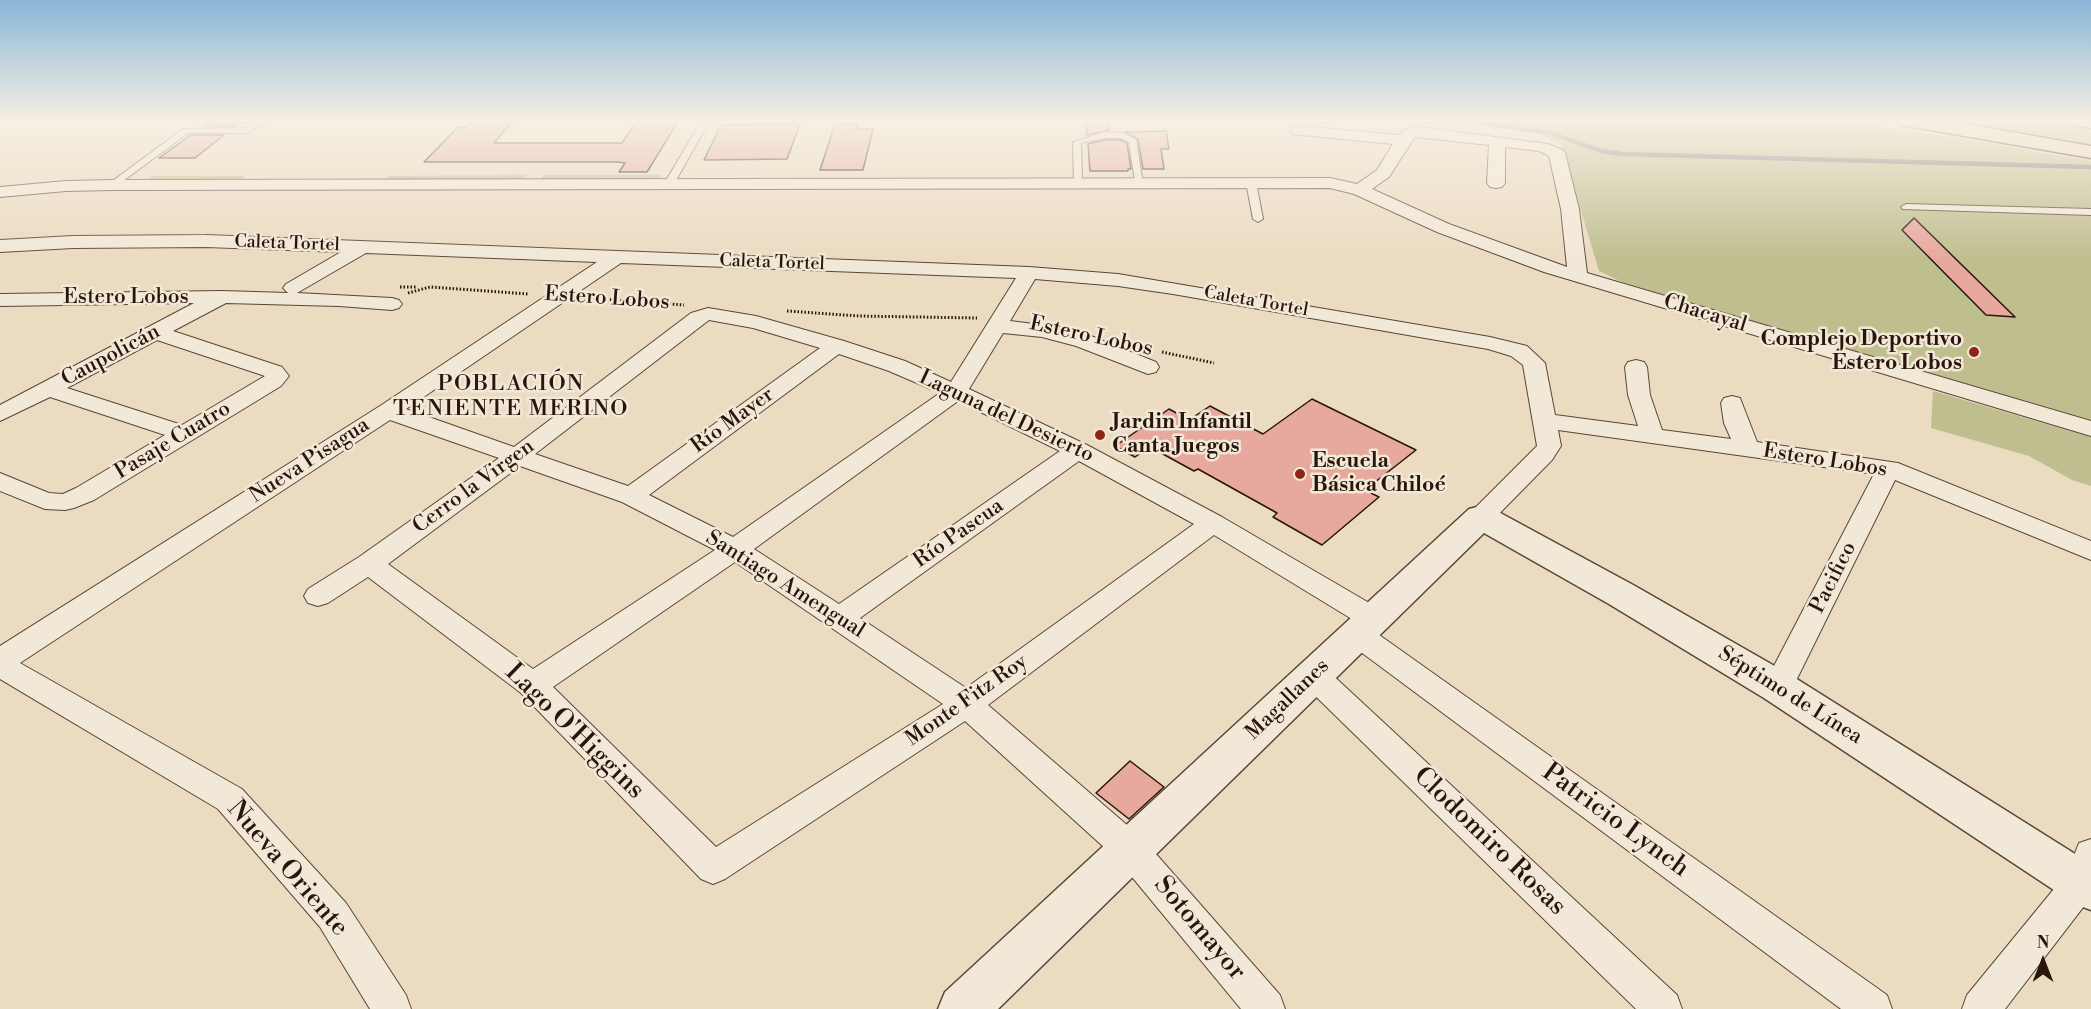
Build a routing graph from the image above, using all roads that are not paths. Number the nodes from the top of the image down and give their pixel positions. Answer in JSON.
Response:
{"nodes":[{"id":1,"x":137,"y":167,"type":"edge"},
{"id":2,"x":679,"y":167,"type":"edge"},
{"id":3,"x":1077,"y":167,"type":"edge"},
{"id":4,"x":1137,"y":167,"type":"edge"},
{"id":5,"x":1387,"y":167,"type":"edge"},
{"id":6,"x":1496,"y":167,"type":"edge"},
{"id":7,"x":1560,"y":167,"type":"edge"},
{"id":8,"x":1140,"y":182,"type":"junction"},
{"id":9,"x":1251,"y":182,"type":"junction"},
{"id":10,"x":1077,"y":183,"type":"junction"},
{"id":11,"x":1496,"y":183,"type":"dead end"},
{"id":12,"x":669,"y":184,"type":"junction"},
{"id":13,"x":112,"y":185,"type":"junction"},
{"id":14,"x":1360,"y":190,"type":"junction"},
{"id":15,"x":0,"y":192,"type":"edge"},
{"id":16,"x":1906,"y":207,"type":"dead end"},
{"id":17,"x":2091,"y":212,"type":"edge"},
{"id":18,"x":1258,"y":219,"type":"dead end"},
{"id":19,"x":0,"y":246,"type":"edge"},
{"id":20,"x":363,"y":247,"type":"junction"},
{"id":21,"x":617,"y":257,"type":"junction"},
{"id":22,"x":1029,"y":273,"type":"junction"},
{"id":23,"x":1578,"y":276,"type":"junction"},
{"id":24,"x":293,"y":288,"type":"dead end"},
{"id":25,"x":222,"y":297,"type":"junction"},
{"id":26,"x":34,"y":299,"type":"junction"},
{"id":27,"x":0,"y":300,"type":"edge"},
{"id":28,"x":392,"y":304,"type":"road end"},
{"id":29,"x":0,"y":315,"type":"edge"},
{"id":30,"x":715,"y":315,"type":"joint"},
{"id":31,"x":1000,"y":323,"type":"junction"},
{"id":32,"x":157,"y":333,"type":"junction"},
{"id":33,"x":836,"y":346,"type":"junction"},
{"id":34,"x":1152,"y":359,"type":"road end"},
{"id":35,"x":1534,"y":363,"type":"joint"},
{"id":36,"x":1636,"y":367,"type":"dead end"},
{"id":37,"x":49,"y":389,"type":"junction"},
{"id":38,"x":956,"y":392,"type":"junction"},
{"id":39,"x":1732,"y":403,"type":"dead end"},
{"id":40,"x":388,"y":411,"type":"junction"},
{"id":41,"x":0,"y":414,"type":"edge"},
{"id":42,"x":1546,"y":421,"type":"junction"},
{"id":43,"x":2091,"y":429,"type":"edge"},
{"id":44,"x":185,"y":434,"type":"junction"},
{"id":45,"x":1653,"y":437,"type":"junction"},
{"id":46,"x":1748,"y":449,"type":"junction"},
{"id":47,"x":1078,"y":450,"type":"junction"},
{"id":48,"x":516,"y":457,"type":"junction"},
{"id":49,"x":1889,"y":468,"type":"junction"},
{"id":50,"x":0,"y":481,"type":"edge"},
{"id":51,"x":631,"y":496,"type":"junction"},
{"id":52,"x":1480,"y":517,"type":"junction"},
{"id":53,"x":1213,"y":523,"type":"junction"},
{"id":54,"x":735,"y":549,"type":"junction"},
{"id":55,"x":2091,"y":551,"type":"edge"},
{"id":56,"x":369,"y":564,"type":"junction"},
{"id":57,"x":318,"y":596,"type":"dead end"},
{"id":58,"x":840,"y":618,"type":"junction"},
{"id":59,"x":1365,"y":625,"type":"junction"},
{"id":60,"x":0,"y":663,"type":"edge"},
{"id":61,"x":1314,"y":676,"type":"junction"},
{"id":62,"x":532,"y":685,"type":"junction"},
{"id":63,"x":1778,"y":687,"type":"junction"},
{"id":64,"x":967,"y":704,"type":"junction"},
{"id":65,"x":1130,"y":849,"type":"junction"},
{"id":66,"x":713,"y":868,"type":"joint"},
{"id":67,"x":2088,"y":875,"type":"edge"},
{"id":68,"x":392,"y":1009,"type":"edge"},
{"id":69,"x":963,"y":1009,"type":"edge"},
{"id":70,"x":1266,"y":1009,"type":"edge"},
{"id":71,"x":1663,"y":1009,"type":"edge"},
{"id":72,"x":1873,"y":1009,"type":"edge"},
{"id":73,"x":1981,"y":1009,"type":"edge"}],
"edges":[{"from":1,"to":13,"type":"lane"},
{"from":2,"to":12,"type":"lane"},
{"from":3,"to":10,"type":"lane"},
{"from":4,"to":8,"type":"lane"},
{"from":5,"to":14,"type":"street"},
{"from":6,"to":11,"type":"street"},
{"from":7,"to":23,"type":"street"},
{"from":8,"to":9,"type":"street","name":"Chacayal"},
{"from":8,"to":10,"type":"street","name":"Chacayal"},
{"from":9,"to":14,"type":"street","name":"Chacayal"},
{"from":9,"to":18,"type":"lane"},
{"from":10,"to":12,"type":"street","name":"Chacayal"},
{"from":12,"to":13,"type":"street","name":"Chacayal"},
{"from":13,"to":15,"type":"street","name":"Chacayal"},
{"from":14,"to":23,"type":"street","name":"Chacayal"},
{"from":16,"to":17,"type":"lane"},
{"from":19,"to":20,"type":"street","name":"Caleta Tortel"},
{"from":20,"to":21,"type":"street","name":"Caleta Tortel"},
{"from":20,"to":24,"type":"street"},
{"from":21,"to":22,"type":"street","name":"Caleta Tortel"},
{"from":21,"to":40,"type":"street","name":"Nueva Pisagua"},
{"from":22,"to":31,"type":"street"},
{"from":22,"to":35,"type":"street","name":"Caleta Tortel"},
{"from":23,"to":43,"type":"street","name":"Chacayal"},
{"from":25,"to":26,"type":"street","name":"Estero Lobos"},
{"from":25,"to":28,"type":"street","name":"Estero Lobos"},
{"from":25,"to":32,"type":"street","name":"Caupolicán"},
{"from":26,"to":27,"type":"street","name":"Estero Lobos"},
{"from":26,"to":29,"type":"street"},
{"from":30,"to":33,"type":"street","name":"Laguna del Desierto"},
{"from":30,"to":48,"type":"street","name":"Cerro la Virgen"},
{"from":31,"to":34,"type":"street"},
{"from":31,"to":38,"type":"street"},
{"from":32,"to":37,"type":"street","name":"Caupolicán"},
{"from":32,"to":44,"type":"street","name":"Pasaje Cuatro"},
{"from":33,"to":38,"type":"street","name":"Laguna del Desierto"},
{"from":33,"to":51,"type":"street","name":"Río Mayer"},
{"from":35,"to":42,"type":"street","name":"Magallanes"},
{"from":36,"to":45,"type":"street"},
{"from":37,"to":41,"type":"street","name":"Caupolicán"},
{"from":37,"to":44,"type":"street"},
{"from":38,"to":47,"type":"street","name":"Laguna del Desierto"},
{"from":38,"to":54,"type":"street"},
{"from":39,"to":46,"type":"street"},
{"from":40,"to":48,"type":"street","name":"Santiago Amengual"},
{"from":40,"to":60,"type":"street","name":"Nueva Pisagua"},
{"from":42,"to":45,"type":"street","name":"Estero Lobos"},
{"from":42,"to":52,"type":"street","name":"Magallanes"},
{"from":44,"to":50,"type":"street","name":"Pasaje Cuatro"},
{"from":45,"to":46,"type":"street","name":"Estero Lobos"},
{"from":46,"to":49,"type":"street","name":"Estero Lobos"},
{"from":47,"to":53,"type":"street","name":"Laguna del Desierto"},
{"from":47,"to":58,"type":"street","name":"Río Pascua"},
{"from":48,"to":51,"type":"street","name":"Santiago Amengual"},
{"from":48,"to":56,"type":"street","name":"Cerro la Virgen"},
{"from":49,"to":55,"type":"street","name":"Estero Lobos"},
{"from":49,"to":63,"type":"street","name":"Pacifico"},
{"from":51,"to":54,"type":"street","name":"Santiago Amengual"},
{"from":52,"to":59,"type":"street","name":"Magallanes"},
{"from":52,"to":63,"type":"street","name":"Séptimo de Línea"},
{"from":53,"to":59,"type":"street","name":"Laguna del Desierto"},
{"from":53,"to":64,"type":"street","name":"Monte Fitz Roy"},
{"from":54,"to":58,"type":"street","name":"Santiago Amengual"},
{"from":54,"to":62,"type":"street"},
{"from":56,"to":57,"type":"street","name":"Cerro la Virgen"},
{"from":56,"to":62,"type":"street","name":"Lago O'Higgins"},
{"from":58,"to":64,"type":"street","name":"Santiago Amengual"},
{"from":59,"to":61,"type":"street","name":"Magallanes"},
{"from":59,"to":72,"type":"street","name":"Patricio Lynch"},
{"from":60,"to":68,"type":"street","name":"Nueva Oriente"},
{"from":61,"to":65,"type":"street","name":"Magallanes"},
{"from":61,"to":71,"type":"street","name":"Clodomiro Rosas"},
{"from":62,"to":66,"type":"street","name":"Lago O'Higgins"},
{"from":63,"to":67,"type":"street","name":"Séptimo de Línea"},
{"from":64,"to":65,"type":"street","name":"Santiago Amengual"},
{"from":64,"to":66,"type":"street","name":"Monte Fitz Roy"},
{"from":65,"to":69,"type":"street","name":"Magallanes"},
{"from":65,"to":70,"type":"street","name":"Sotomayor"},
{"from":67,"to":73,"type":"street"}]}
